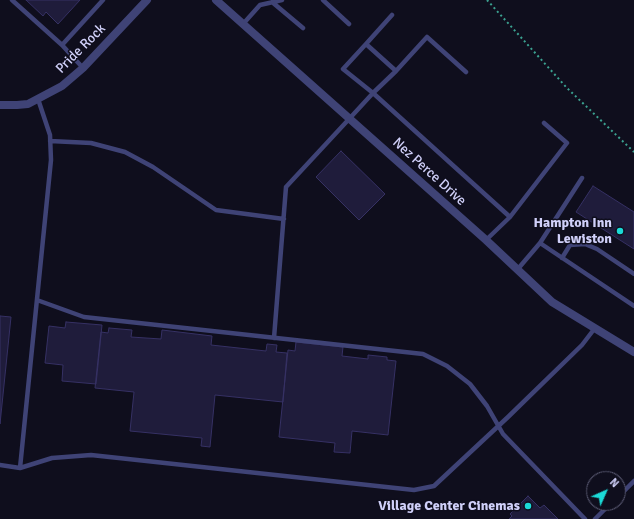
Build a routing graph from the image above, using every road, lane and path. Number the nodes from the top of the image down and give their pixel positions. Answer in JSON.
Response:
{"nodes":[{"id":1,"x":12,"y":0,"type":"edge"},
{"id":2,"x":103,"y":0,"type":"edge"},
{"id":3,"x":147,"y":0,"type":"edge"},
{"id":4,"x":216,"y":0,"type":"edge"},
{"id":5,"x":282,"y":0,"type":"edge"},
{"id":6,"x":323,"y":0,"type":"edge"},
{"id":7,"x":487,"y":0,"type":"edge"},
{"id":8,"x":272,"y":2,"type":"junction"},
{"id":9,"x":392,"y":15,"type":"dead end"},
{"id":10,"x":243,"y":24,"type":"junction"},
{"id":11,"x":349,"y":24,"type":"dead end"},
{"id":12,"x":303,"y":28,"type":"dead end"},
{"id":13,"x":366,"y":44,"type":"junction"},
{"id":14,"x":62,"y":45,"type":"junction"},
{"id":15,"x":83,"y":68,"type":"junction"},
{"id":16,"x":396,"y":71,"type":"junction"},
{"id":17,"x":466,"y":72,"type":"dead end"},
{"id":18,"x":373,"y":93,"type":"junction"},
{"id":19,"x":38,"y":99,"type":"junction"},
{"id":20,"x":0,"y":105,"type":"edge"},
{"id":21,"x":350,"y":118,"type":"junction"},
{"id":22,"x":544,"y":122,"type":"dead end"},
{"id":23,"x":50,"y":141,"type":"junction"},
{"id":24,"x":634,"y":152,"type":"edge"},
{"id":25,"x":582,"y":178,"type":"dead end"},
{"id":26,"x":510,"y":217,"type":"junction"},
{"id":27,"x":284,"y":219,"type":"junction"},
{"id":28,"x":486,"y":240,"type":"junction"},
{"id":29,"x":540,"y":243,"type":"junction"},
{"id":30,"x":562,"y":258,"type":"junction"},
{"id":31,"x":517,"y":270,"type":"junction"},
{"id":32,"x":634,"y":274,"type":"edge"},
{"id":33,"x":37,"y":300,"type":"junction"},
{"id":34,"x":634,"y":306,"type":"edge"},
{"id":35,"x":595,"y":328,"type":"junction"},
{"id":36,"x":274,"y":338,"type":"junction"},
{"id":37,"x":634,"y":352,"type":"edge"},
{"id":38,"x":498,"y":426,"type":"junction"},
{"id":39,"x":0,"y":465,"type":"edge"},
{"id":40,"x":20,"y":468,"type":"junction"},
{"id":41,"x":634,"y":481,"type":"edge"},
{"id":42,"x":626,"y":489,"type":"edge"},
{"id":43,"x":604,"y":511,"type":"edge"},
{"id":44,"x":585,"y":519,"type":"edge"},
{"id":45,"x":595,"y":519,"type":"edge"}],
"edges":[{"from":1,"to":14,"type":"lane"},
{"from":2,"to":14,"type":"lane"},
{"from":3,"to":15,"type":"street","name":"Pride Rock"},
{"from":4,"to":10,"type":"street","name":"Nez Perce Drive"},
{"from":5,"to":8,"type":"lane"},
{"from":6,"to":11,"type":"lane"},
{"from":7,"to":24,"type":"path"},
{"from":8,"to":10,"type":"lane"},
{"from":8,"to":12,"type":"lane"},
{"from":9,"to":13,"type":"lane"},
{"from":10,"to":21,"type":"street","name":"Nez Perce Drive"},
{"from":13,"to":16,"type":"lane"},
{"from":13,"to":18,"type":"lane"},
{"from":14,"to":15,"type":"lane"},
{"from":15,"to":19,"type":"street","name":"Pride Rock"},
{"from":16,"to":17,"type":"lane"},
{"from":16,"to":18,"type":"lane"},
{"from":18,"to":21,"type":"lane"},
{"from":18,"to":26,"type":"lane"},
{"from":19,"to":20,"type":"street","name":"Pride Rock"},
{"from":19,"to":23,"type":"lane"},
{"from":21,"to":27,"type":"lane"},
{"from":21,"to":28,"type":"street","name":"Nez Perce Drive"},
{"from":22,"to":26,"type":"lane"},
{"from":23,"to":27,"type":"lane"},
{"from":23,"to":33,"type":"lane"},
{"from":25,"to":29,"type":"lane"},
{"from":26,"to":28,"type":"lane"},
{"from":27,"to":36,"type":"lane"},
{"from":28,"to":31,"type":"street","name":"Nez Perce Drive"},
{"from":29,"to":30,"type":"lane"},
{"from":29,"to":31,"type":"lane"},
{"from":30,"to":32,"type":"lane"},
{"from":30,"to":34,"type":"lane"},
{"from":31,"to":35,"type":"street","name":"Nez Perce Drive"},
{"from":33,"to":36,"type":"lane"},
{"from":33,"to":40,"type":"lane"},
{"from":35,"to":37,"type":"street","name":"Nez Perce Drive"},
{"from":35,"to":38,"type":"lane"},
{"from":36,"to":38,"type":"lane"},
{"from":38,"to":40,"type":"lane"},
{"from":38,"to":44,"type":"lane"},
{"from":39,"to":40,"type":"lane"},
{"from":41,"to":42,"type":"lane"},
{"from":43,"to":45,"type":"lane"}]}
